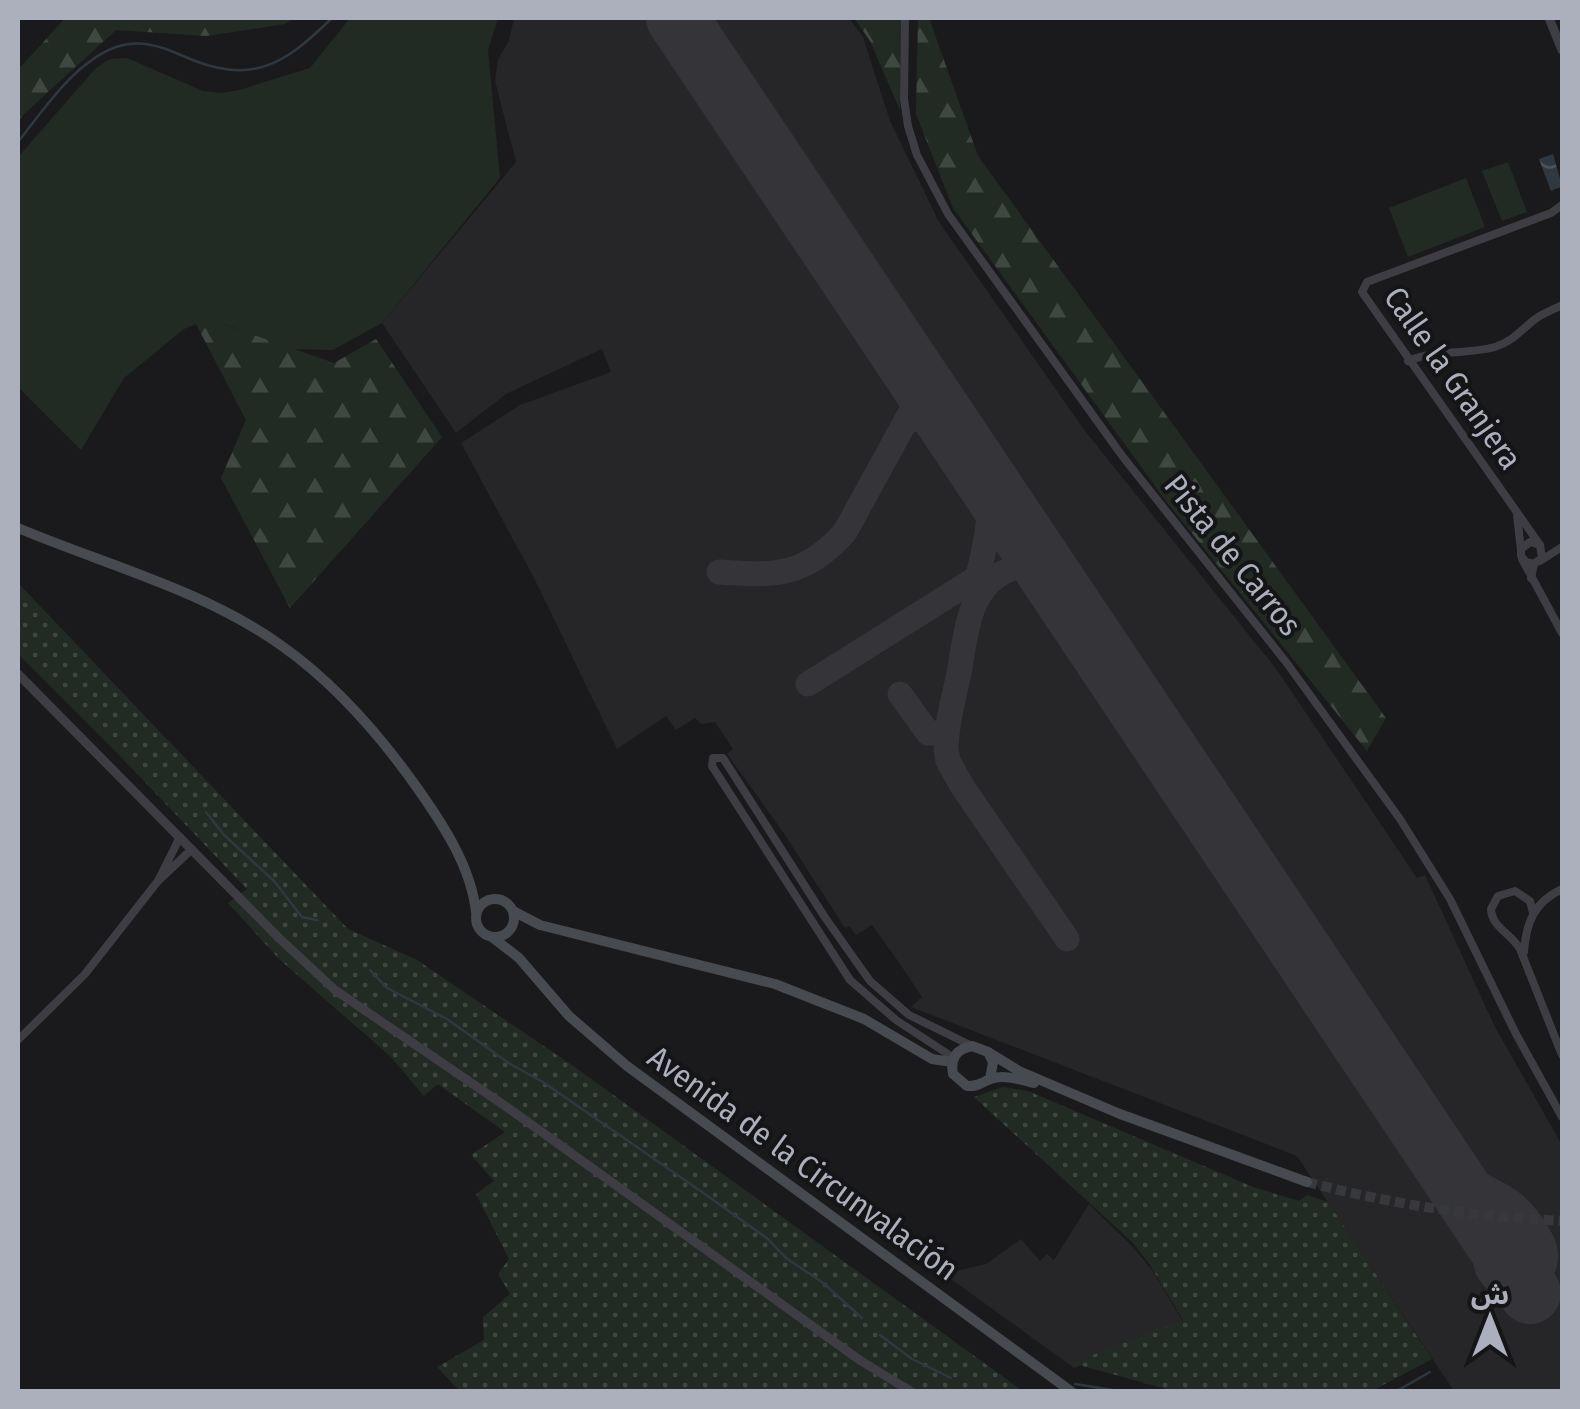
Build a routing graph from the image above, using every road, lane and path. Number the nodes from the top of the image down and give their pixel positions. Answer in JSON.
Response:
{"nodes":[{"id":1,"x":904,"y":18,"type":"edge"},
{"id":2,"x":1552,"y":18,"type":"edge"},
{"id":3,"x":1562,"y":34,"type":"edge"},
{"id":4,"x":1562,"y":50,"type":"edge"},
{"id":5,"x":1562,"y":208,"type":"edge"},
{"id":6,"x":1562,"y":306,"type":"edge"},
{"id":7,"x":1408,"y":361,"type":"junction"},
{"id":8,"x":1516,"y":514,"type":"junction"},
{"id":9,"x":18,"y":528,"type":"edge"},
{"id":10,"x":1541,"y":546,"type":"junction"},
{"id":11,"x":1559,"y":549,"type":"edge"},
{"id":12,"x":1521,"y":556,"type":"junction"},
{"id":13,"x":1537,"y":562,"type":"junction"},
{"id":14,"x":1532,"y":578,"type":"junction"},
{"id":15,"x":1562,"y":633,"type":"edge"},
{"id":16,"x":18,"y":674,"type":"edge"},
{"id":17,"x":756,"y":809,"type":"junction"},
{"id":18,"x":745,"y":818,"type":"junction"},
{"id":19,"x":180,"y":837,"type":"junction"},
{"id":20,"x":192,"y":849,"type":"junction"},
{"id":21,"x":797,"y":874,"type":"junction"},
{"id":22,"x":470,"y":876,"type":"junction"},
{"id":23,"x":786,"y":880,"type":"junction"},
{"id":24,"x":158,"y":881,"type":"junction"},
{"id":25,"x":1562,"y":889,"type":"edge"},
{"id":26,"x":1553,"y":893,"type":"junction"},
{"id":27,"x":1526,"y":896,"type":"junction"},
{"id":28,"x":498,"y":898,"type":"junction"},
{"id":29,"x":513,"y":911,"type":"junction"},
{"id":30,"x":476,"y":912,"type":"junction"},
{"id":31,"x":1533,"y":912,"type":"junction"},
{"id":32,"x":540,"y":924,"type":"junction"},
{"id":33,"x":510,"y":928,"type":"junction"},
{"id":34,"x":1525,"y":928,"type":"junction"},
{"id":35,"x":1506,"y":932,"type":"junction"},
{"id":36,"x":836,"y":934,"type":"junction"},
{"id":37,"x":492,"y":936,"type":"junction"},
{"id":38,"x":824,"y":942,"type":"junction"},
{"id":39,"x":1524,"y":956,"type":"junction"},
{"id":40,"x":519,"y":958,"type":"junction"},
{"id":41,"x":18,"y":1040,"type":"edge"},
{"id":42,"x":972,"y":1046,"type":"junction"},
{"id":43,"x":988,"y":1052,"type":"junction"},
{"id":44,"x":926,"y":1056,"type":"junction"},
{"id":45,"x":1562,"y":1056,"type":"edge"},
{"id":46,"x":953,"y":1060,"type":"junction"},
{"id":47,"x":990,"y":1079,"type":"junction"},
{"id":48,"x":956,"y":1080,"type":"junction"},
{"id":49,"x":1059,"y":1088,"type":"junction"},
{"id":50,"x":1562,"y":1118,"type":"edge"},
{"id":51,"x":1307,"y":1182,"type":"tunnel mouth"},
{"id":52,"x":912,"y":1392,"type":"edge"},
{"id":53,"x":1072,"y":1392,"type":"edge"}],
"edges":[{"from":1,"to":50,"type":"street","name":"Pista de Carros"},
{"from":2,"to":3,"type":"street"},
{"from":2,"to":4,"type":"street"},
{"from":5,"to":7,"type":"street","name":"Calle la Granjera"},
{"from":6,"to":7,"type":"street"},
{"from":7,"to":8,"type":"street","name":"Calle la Granjera"},
{"from":8,"to":10,"type":"street","name":"Calle la Granjera"},
{"from":8,"to":12,"type":"street","name":"Calle la Granjera"},
{"from":9,"to":22,"type":"main road"},
{"from":10,"to":11,"type":"street"},
{"from":10,"to":12,"type":"street"},
{"from":10,"to":13,"type":"street"},
{"from":11,"to":13,"type":"street"},
{"from":12,"to":13,"type":"street"},
{"from":12,"to":14,"type":"street"},
{"from":13,"to":14,"type":"street"},
{"from":14,"to":15,"type":"street"},
{"from":16,"to":19,"type":"street"},
{"from":17,"to":18,"type":"street"},
{"from":17,"to":18,"type":"street"},
{"from":17,"to":21,"type":"street"},
{"from":18,"to":23,"type":"street"},
{"from":19,"to":20,"type":"street"},
{"from":19,"to":24,"type":"street"},
{"from":20,"to":24,"type":"street"},
{"from":20,"to":52,"type":"street"},
{"from":21,"to":23,"type":"street"},
{"from":21,"to":36,"type":"street"},
{"from":22,"to":28,"type":"main road"},
{"from":22,"to":30,"type":"main road"},
{"from":23,"to":38,"type":"street"},
{"from":24,"to":41,"type":"street"},
{"from":25,"to":26,"type":"street"},
{"from":26,"to":27,"type":"street"},
{"from":26,"to":31,"type":"street"},
{"from":27,"to":31,"type":"street"},
{"from":27,"to":35,"type":"street"},
{"from":28,"to":29,"type":"main road"},
{"from":28,"to":30,"type":"main road"},
{"from":29,"to":32,"type":"main road"},
{"from":29,"to":33,"type":"main road"},
{"from":30,"to":37,"type":"main road"},
{"from":31,"to":34,"type":"street"},
{"from":32,"to":33,"type":"main road"},
{"from":32,"to":44,"type":"main road"},
{"from":33,"to":37,"type":"main road"},
{"from":33,"to":40,"type":"main road"},
{"from":34,"to":35,"type":"street"},
{"from":34,"to":39,"type":"street"},
{"from":35,"to":39,"type":"street"},
{"from":36,"to":38,"type":"street"},
{"from":36,"to":42,"type":"street"},
{"from":37,"to":40,"type":"main road"},
{"from":38,"to":46,"type":"street"},
{"from":39,"to":45,"type":"street"},
{"from":40,"to":53,"type":"main road","name":"Avenida de la Circunvalación"},
{"from":42,"to":43,"type":"main road"},
{"from":42,"to":46,"type":"main road"},
{"from":43,"to":47,"type":"main road"},
{"from":43,"to":49,"type":"main road"},
{"from":44,"to":46,"type":"main road"},
{"from":44,"to":48,"type":"main road"},
{"from":46,"to":48,"type":"main road"},
{"from":47,"to":48,"type":"main road"},
{"from":47,"to":49,"type":"main road"},
{"from":49,"to":51,"type":"main road"}]}
